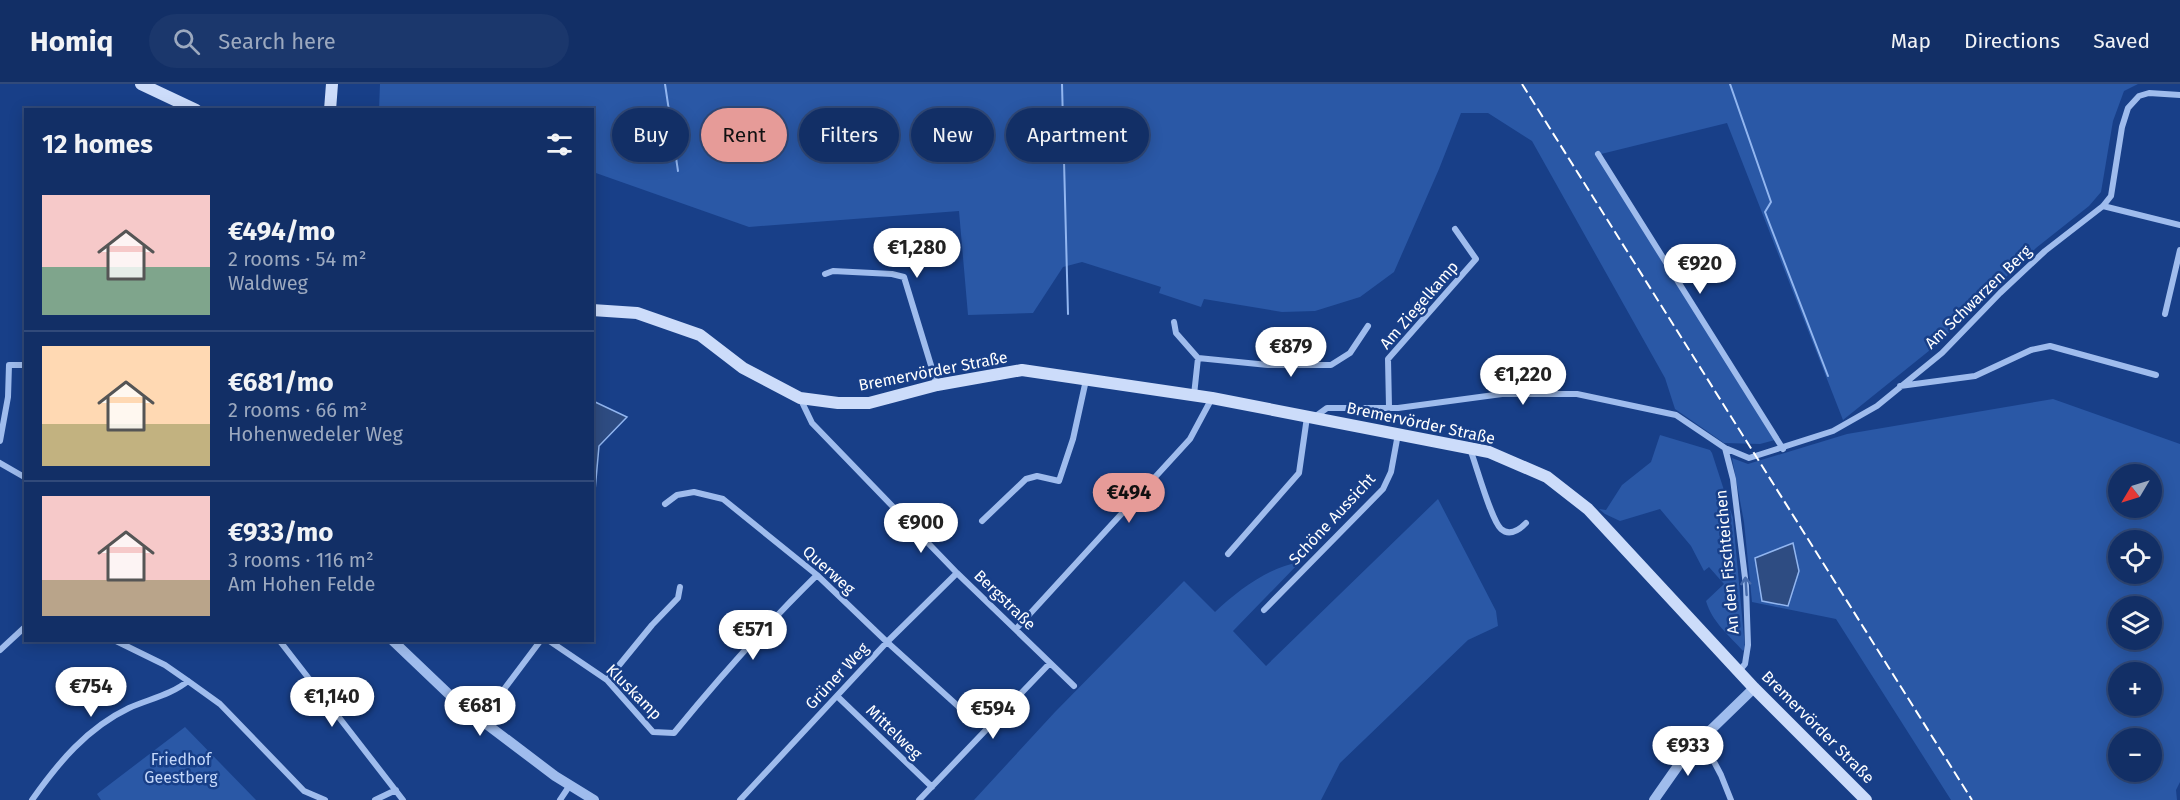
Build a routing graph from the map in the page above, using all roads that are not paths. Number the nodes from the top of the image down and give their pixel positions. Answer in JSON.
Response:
{"nodes":[{"id":1,"x":141,"y":84,"type":"edge"},
{"id":2,"x":332,"y":84,"type":"edge"},
{"id":3,"x":2180,"y":95,"type":"edge"},
{"id":4,"x":192,"y":108,"type":"edge"},
{"id":5,"x":330,"y":108,"type":"edge"},
{"id":6,"x":1598,"y":154,"type":"dead end"},
{"id":7,"x":2103,"y":206,"type":"junction"},
{"id":8,"x":2180,"y":225,"type":"edge"},
{"id":9,"x":1455,"y":229,"type":"dead end"},
{"id":10,"x":2180,"y":250,"type":"edge"},
{"id":11,"x":825,"y":274,"type":"dead end"},
{"id":12,"x":594,"y":310,"type":"edge"},
{"id":13,"x":2164,"y":314,"type":"dead end"},
{"id":14,"x":1174,"y":322,"type":"dead end"},
{"id":15,"x":1368,"y":326,"type":"dead end"},
{"id":16,"x":1198,"y":358,"type":"junction"},
{"id":17,"x":24,"y":365,"type":"edge"},
{"id":18,"x":2156,"y":375,"type":"dead end"},
{"id":19,"x":1086,"y":380,"type":"junction"},
{"id":20,"x":937,"y":385,"type":"junction"},
{"id":21,"x":1900,"y":386,"type":"junction"},
{"id":22,"x":1194,"y":395,"type":"junction"},
{"id":23,"x":800,"y":398,"type":"junction"},
{"id":24,"x":1212,"y":398,"type":"junction"},
{"id":25,"x":1389,"y":407,"type":"junction"},
{"id":26,"x":1310,"y":418,"type":"junction"},
{"id":27,"x":1398,"y":434,"type":"junction"},
{"id":28,"x":0,"y":441,"type":"edge"},
{"id":29,"x":1470,"y":448,"type":"junction"},
{"id":30,"x":1725,"y":448,"type":"junction"},
{"id":31,"x":1783,"y":448,"type":"junction"},
{"id":32,"x":0,"y":463,"type":"edge"},
{"id":33,"x":24,"y":477,"type":"edge"},
{"id":34,"x":665,"y":504,"type":"dead end"},
{"id":35,"x":982,"y":521,"type":"dead end"},
{"id":36,"x":1526,"y":523,"type":"dead end"},
{"id":37,"x":1228,"y":554,"type":"dead end"},
{"id":38,"x":957,"y":573,"type":"junction"},
{"id":39,"x":817,"y":576,"type":"junction"},
{"id":40,"x":680,"y":587,"type":"dead end"},
{"id":41,"x":1264,"y":610,"type":"dead end"},
{"id":42,"x":24,"y":628,"type":"edge"},
{"id":43,"x":1016,"y":629,"type":"junction"},
{"id":44,"x":118,"y":642,"type":"edge"},
{"id":45,"x":281,"y":642,"type":"edge"},
{"id":46,"x":394,"y":642,"type":"edge"},
{"id":47,"x":540,"y":642,"type":"edge"},
{"id":48,"x":551,"y":642,"type":"edge"},
{"id":49,"x":887,"y":642,"type":"junction"},
{"id":50,"x":0,"y":650,"type":"edge"},
{"id":51,"x":1050,"y":663,"type":"junction"},
{"id":52,"x":1742,"y":667,"type":"junction"},
{"id":53,"x":607,"y":680,"type":"junction"},
{"id":54,"x":188,"y":681,"type":"junction"},
{"id":55,"x":1074,"y":686,"type":"dead end"},
{"id":56,"x":1754,"y":688,"type":"junction"},
{"id":57,"x":837,"y":696,"type":"junction"},
{"id":58,"x":960,"y":707,"type":"dead end"},
{"id":59,"x":481,"y":720,"type":"junction"},
{"id":60,"x":1702,"y":739,"type":"junction"},
{"id":61,"x":570,"y":785,"type":"junction"},
{"id":62,"x":933,"y":787,"type":"junction"},
{"id":63,"x":396,"y":790,"type":"junction"},
{"id":64,"x":32,"y":800,"type":"edge"},
{"id":65,"x":325,"y":800,"type":"edge"},
{"id":66,"x":375,"y":800,"type":"edge"},
{"id":67,"x":403,"y":800,"type":"edge"},
{"id":68,"x":560,"y":800,"type":"edge"},
{"id":69,"x":594,"y":800,"type":"edge"},
{"id":70,"x":740,"y":800,"type":"edge"},
{"id":71,"x":919,"y":800,"type":"edge"},
{"id":72,"x":1654,"y":800,"type":"edge"},
{"id":73,"x":1731,"y":800,"type":"edge"},
{"id":74,"x":1866,"y":800,"type":"edge"}],
"edges":[{"from":1,"to":4,"type":"main road"},
{"from":2,"to":5,"type":"main road"},
{"from":3,"to":7,"type":"street"},
{"from":6,"to":31,"type":"street"},
{"from":7,"to":8,"type":"street"},
{"from":7,"to":21,"type":"street","name":"Am Schwarzen Berg"},
{"from":9,"to":25,"type":"street","name":"Am Ziegelkamp"},
{"from":10,"to":13,"type":"street"},
{"from":11,"to":20,"type":"street"},
{"from":12,"to":23,"type":"main road","name":"Bremervörder Straße"},
{"from":14,"to":16,"type":"street"},
{"from":15,"to":16,"type":"street"},
{"from":16,"to":22,"type":"street"},
{"from":17,"to":28,"type":"street"},
{"from":18,"to":21,"type":"street"},
{"from":19,"to":20,"type":"main road","name":"Bremervörder Straße"},
{"from":19,"to":22,"type":"main road","name":"Bremervörder Straße"},
{"from":19,"to":35,"type":"street"},
{"from":20,"to":23,"type":"main road","name":"Bremervörder Straße"},
{"from":21,"to":31,"type":"street","name":"Am Schwarzen Berg"},
{"from":22,"to":24,"type":"main road","name":"Bremervörder Straße"},
{"from":23,"to":38,"type":"street","name":"Bergstraße"},
{"from":24,"to":26,"type":"main road","name":"Bremervörder Straße"},
{"from":24,"to":43,"type":"street"},
{"from":25,"to":26,"type":"street","name":"Am Schwarzen Berg"},
{"from":25,"to":30,"type":"street","name":"Am Schwarzen Berg"},
{"from":26,"to":27,"type":"main road","name":"Bremervörder Straße"},
{"from":26,"to":37,"type":"street"},
{"from":27,"to":29,"type":"main road","name":"Bremervörder Straße"},
{"from":27,"to":41,"type":"street","name":"Schöne Aussicht"},
{"from":29,"to":36,"type":"street"},
{"from":29,"to":52,"type":"main road","name":"Bremervörder Straße"},
{"from":30,"to":31,"type":"street","name":"Am Schwarzen Berg"},
{"from":52,"to":30,"type":"street","name":"An den Fischteichen","one_way":true},
{"from":32,"to":33,"type":"street"},
{"from":34,"to":39,"type":"street","name":"Querweg"},
{"from":38,"to":43,"type":"street","name":"Bergstraße"},
{"from":38,"to":49,"type":"street","name":"Grüner Weg"},
{"from":39,"to":49,"type":"street","name":"Querweg"},
{"from":39,"to":53,"type":"street","name":"Kluskamp"},
{"from":40,"to":53,"type":"street"},
{"from":42,"to":50,"type":"street"},
{"from":43,"to":51,"type":"street","name":"Bergstraße"},
{"from":44,"to":54,"type":"street"},
{"from":45,"to":63,"type":"street"},
{"from":46,"to":59,"type":"street"},
{"from":47,"to":59,"type":"street"},
{"from":48,"to":53,"type":"street","name":"Kluskamp"},
{"from":49,"to":57,"type":"street","name":"Grüner Weg"},
{"from":49,"to":58,"type":"street","name":"Querweg"},
{"from":51,"to":55,"type":"street","name":"Bergstraße"},
{"from":51,"to":62,"type":"street"},
{"from":52,"to":56,"type":"main road","name":"Bremervörder Straße"},
{"from":54,"to":64,"type":"street"},
{"from":54,"to":65,"type":"street"},
{"from":56,"to":60,"type":"street"},
{"from":56,"to":74,"type":"main road","name":"Bremervörder Straße"},
{"from":57,"to":62,"type":"street","name":"Mittelweg"},
{"from":57,"to":70,"type":"street","name":"Grüner Weg"},
{"from":59,"to":61,"type":"street"},
{"from":60,"to":72,"type":"street"},
{"from":60,"to":73,"type":"street"},
{"from":61,"to":68,"type":"street"},
{"from":61,"to":69,"type":"street"},
{"from":62,"to":71,"type":"street"},
{"from":63,"to":66,"type":"street"},
{"from":63,"to":67,"type":"street"}]}
